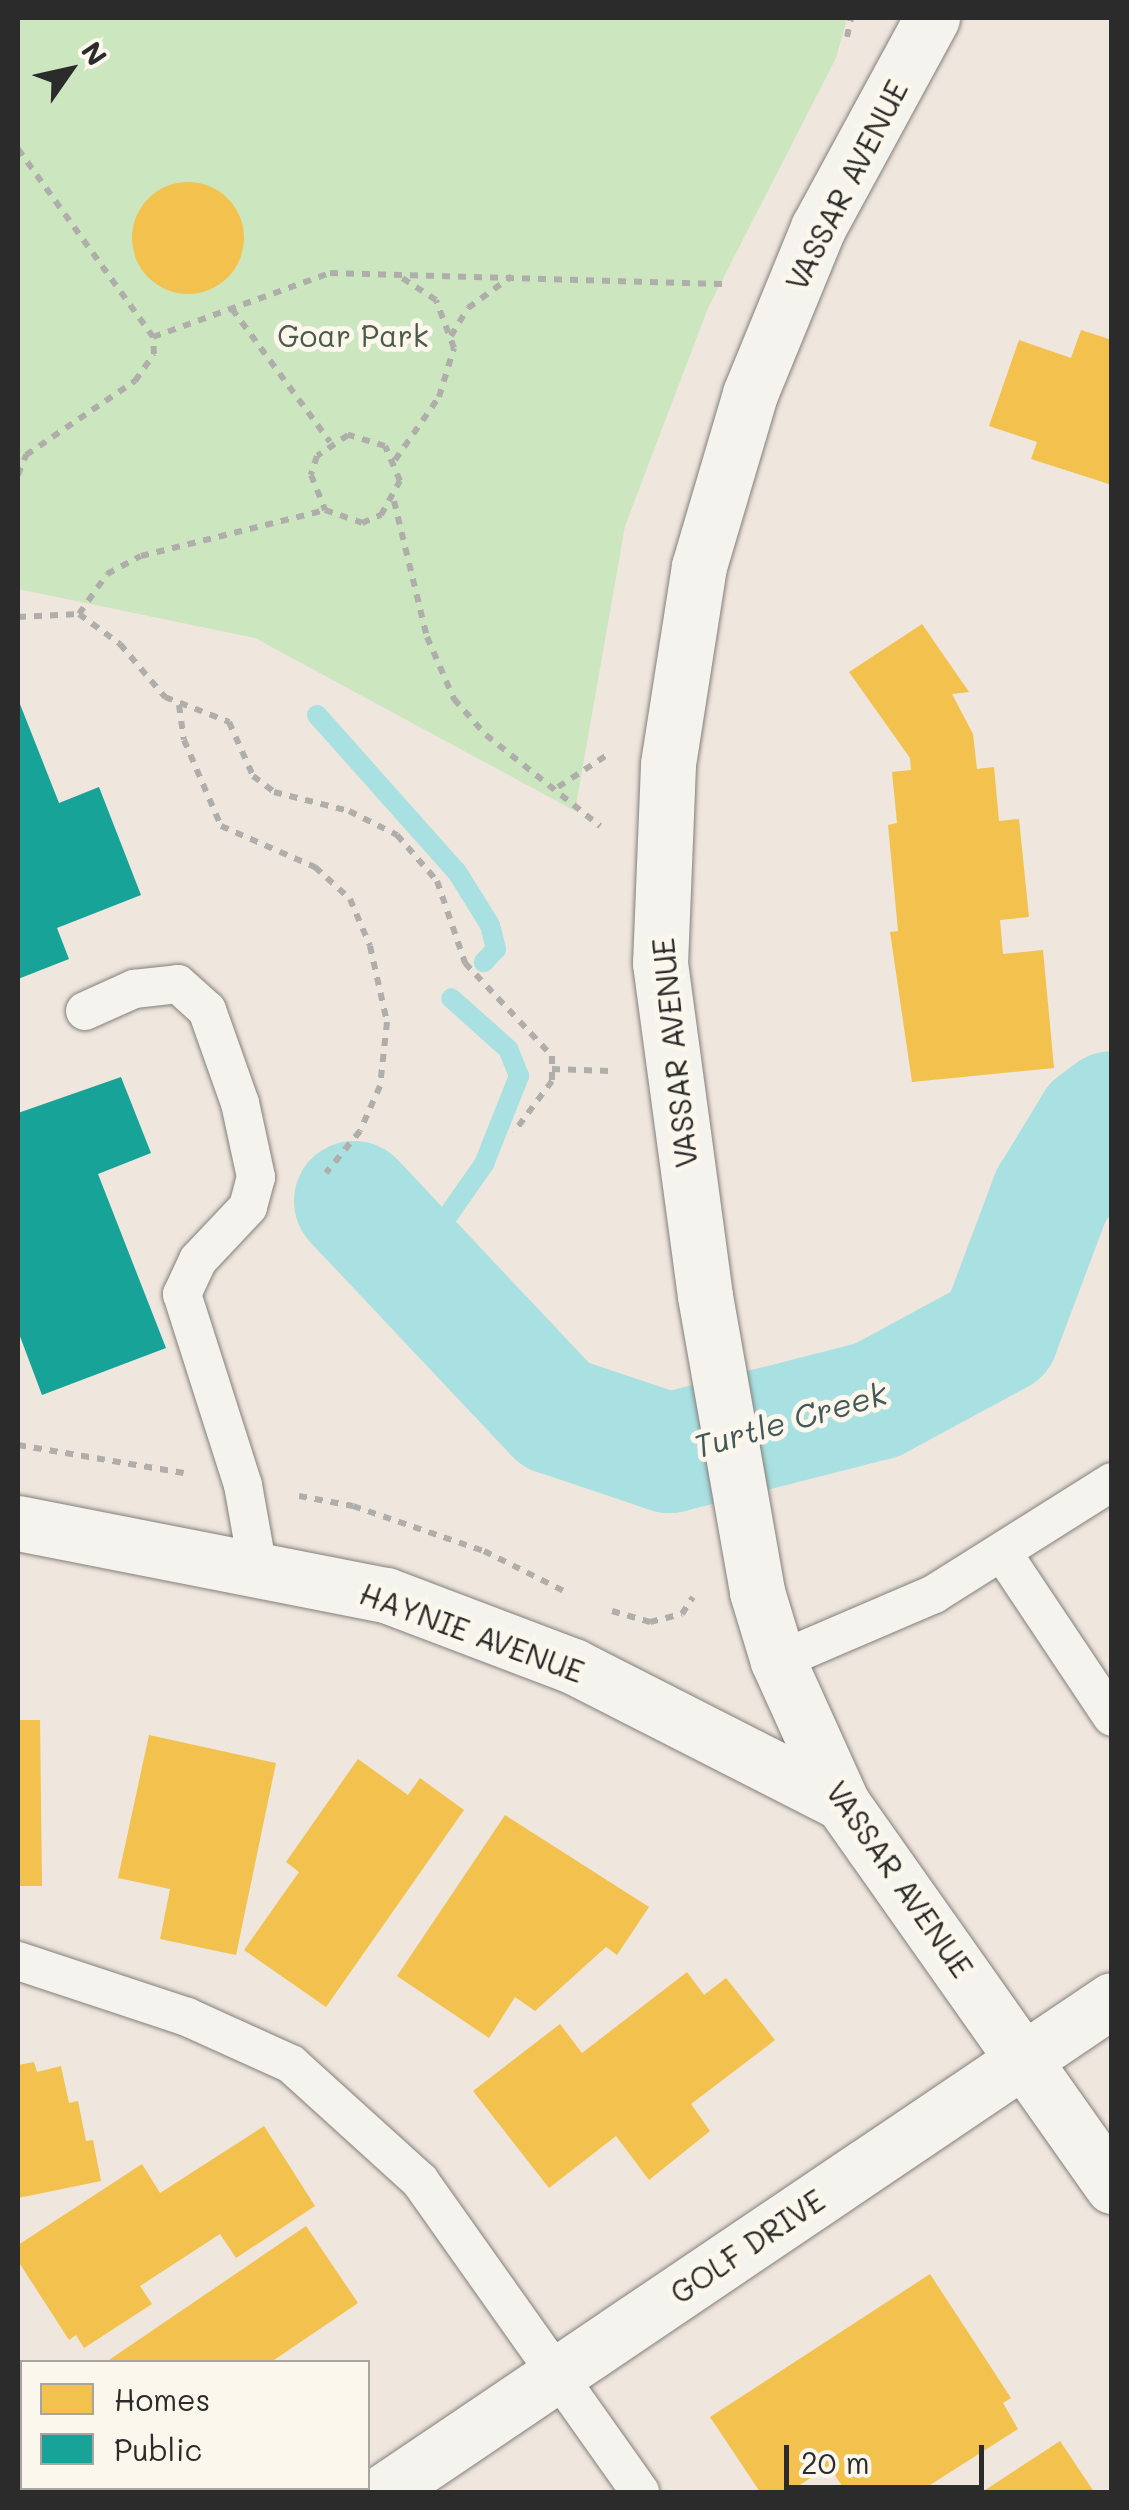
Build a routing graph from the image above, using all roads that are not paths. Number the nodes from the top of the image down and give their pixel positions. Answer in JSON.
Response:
{"nodes":[{"id":1,"x":932,"y":18,"type":"edge"},
{"id":2,"x":85,"y":1011,"type":"dead end"},
{"id":3,"x":1112,"y":1482,"type":"edge"},
{"id":4,"x":18,"y":1524,"type":"edge"},
{"id":5,"x":1002,"y":1552,"type":"junction"},
{"id":6,"x":258,"y":1569,"type":"junction"},
{"id":7,"x":778,"y":1661,"type":"junction"},
{"id":8,"x":1112,"y":1716,"type":"edge"},
{"id":9,"x":842,"y":1803,"type":"junction"},
{"id":10,"x":18,"y":1961,"type":"edge"},
{"id":11,"x":1112,"y":2000,"type":"edge"},
{"id":12,"x":1025,"y":2057,"type":"junction"},
{"id":13,"x":1112,"y":2186,"type":"edge"},
{"id":14,"x":559,"y":2373,"type":"junction"},
{"id":15,"x":383,"y":2492,"type":"edge"},
{"id":16,"x":640,"y":2492,"type":"edge"}],
"edges":[{"from":1,"to":7,"type":"street","name":"VASSAR AVENUE"},
{"from":2,"to":6,"type":"lane"},
{"from":3,"to":5,"type":"lane"},
{"from":4,"to":6,"type":"street","name":"HAYNIE AVENUE"},
{"from":5,"to":7,"type":"lane"},
{"from":5,"to":8,"type":"lane"},
{"from":6,"to":9,"type":"street","name":"HAYNIE AVENUE"},
{"from":7,"to":9,"type":"street","name":"VASSAR AVENUE"},
{"from":9,"to":12,"type":"street","name":"VASSAR AVENUE"},
{"from":10,"to":14,"type":"lane"},
{"from":11,"to":12,"type":"street","name":"GOLF DRIVE"},
{"from":12,"to":13,"type":"street"},
{"from":12,"to":14,"type":"street","name":"GOLF DRIVE"},
{"from":14,"to":15,"type":"street","name":"GOLF DRIVE"},
{"from":14,"to":16,"type":"lane"}]}
